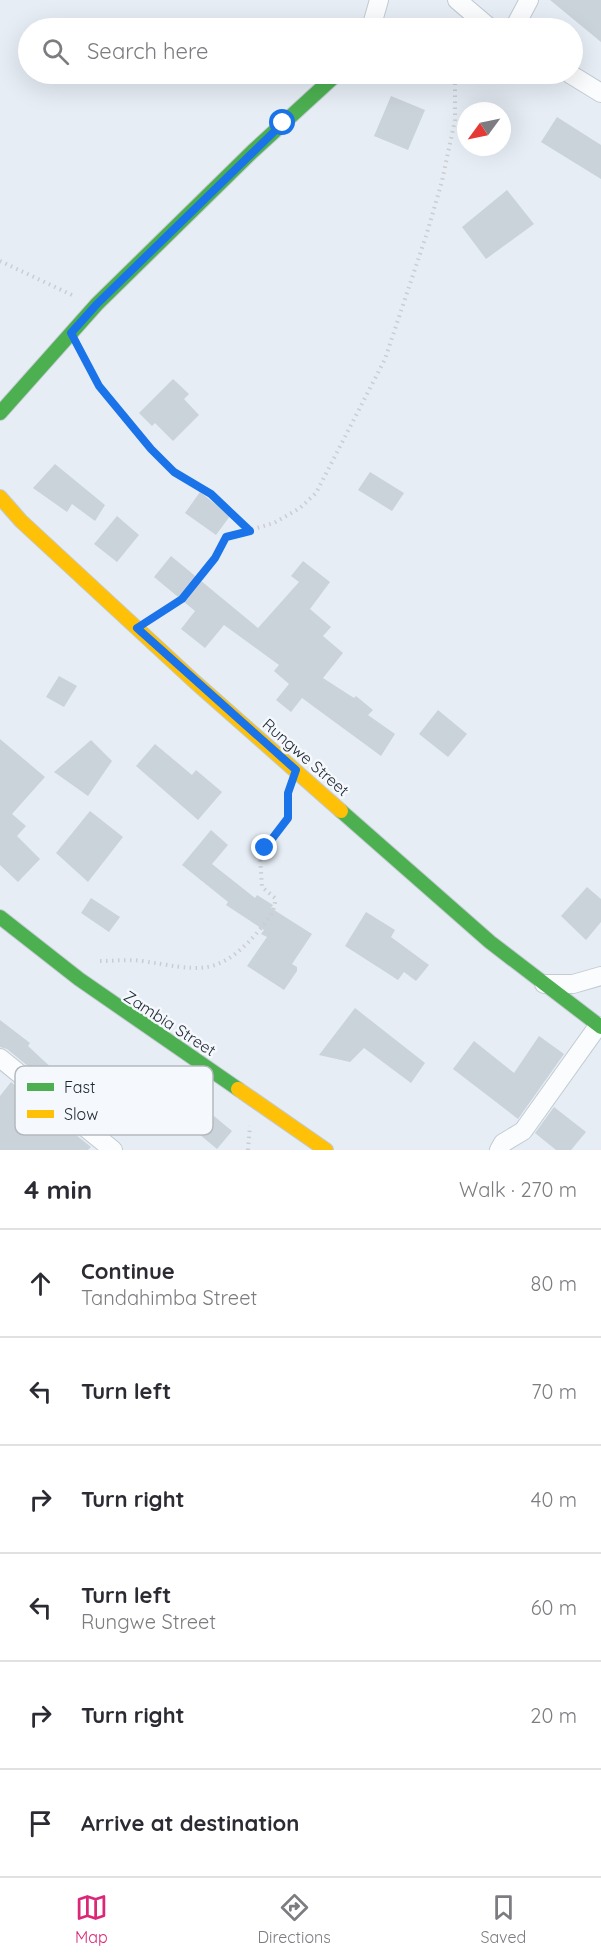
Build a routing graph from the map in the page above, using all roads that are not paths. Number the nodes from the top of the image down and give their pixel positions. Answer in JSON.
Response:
{"nodes":[{"id":1,"x":379,"y":0,"type":"edge"},
{"id":2,"x":457,"y":0,"type":"edge"},
{"id":3,"x":530,"y":0,"type":"edge"},
{"id":4,"x":374,"y":18,"type":"edge"},
{"id":5,"x":478,"y":18,"type":"edge"},
{"id":6,"x":520,"y":18,"type":"edge"},
{"id":7,"x":583,"y":82,"type":"edge"},
{"id":8,"x":326,"y":84,"type":"edge"},
{"id":9,"x":601,"y":93,"type":"edge"},
{"id":10,"x":0,"y":413,"type":"edge"},
{"id":11,"x":0,"y":498,"type":"edge"},
{"id":12,"x":0,"y":917,"type":"edge"},
{"id":13,"x":601,"y":976,"type":"edge"},
{"id":14,"x":544,"y":984,"type":"junction"},
{"id":15,"x":599,"y":1027,"type":"edge"},
{"id":16,"x":0,"y":1058,"type":"edge"},
{"id":17,"x":205,"y":1066,"type":"edge"},
{"id":18,"x":15,"y":1070,"type":"edge"},
{"id":19,"x":213,"y":1072,"type":"edge"},
{"id":20,"x":95,"y":1135,"type":"edge"},
{"id":21,"x":113,"y":1150,"type":"edge"},
{"id":22,"x":326,"y":1150,"type":"edge"},
{"id":23,"x":499,"y":1150,"type":"edge"}],
"edges":[{"from":1,"to":4,"type":"street"},
{"from":2,"to":5,"type":"street"},
{"from":3,"to":6,"type":"street"},
{"from":7,"to":9,"type":"street"},
{"from":8,"to":10,"type":"street"},
{"from":11,"to":14,"type":"street","name":"Rungwe Street"},
{"from":12,"to":17,"type":"street","name":"Zambia Street"},
{"from":13,"to":14,"type":"street"},
{"from":14,"to":15,"type":"street","name":"Rungwe Street"},
{"from":15,"to":23,"type":"street"},
{"from":16,"to":18,"type":"street"},
{"from":19,"to":22,"type":"street","name":"Zambia Street"},
{"from":20,"to":21,"type":"street"}]}
